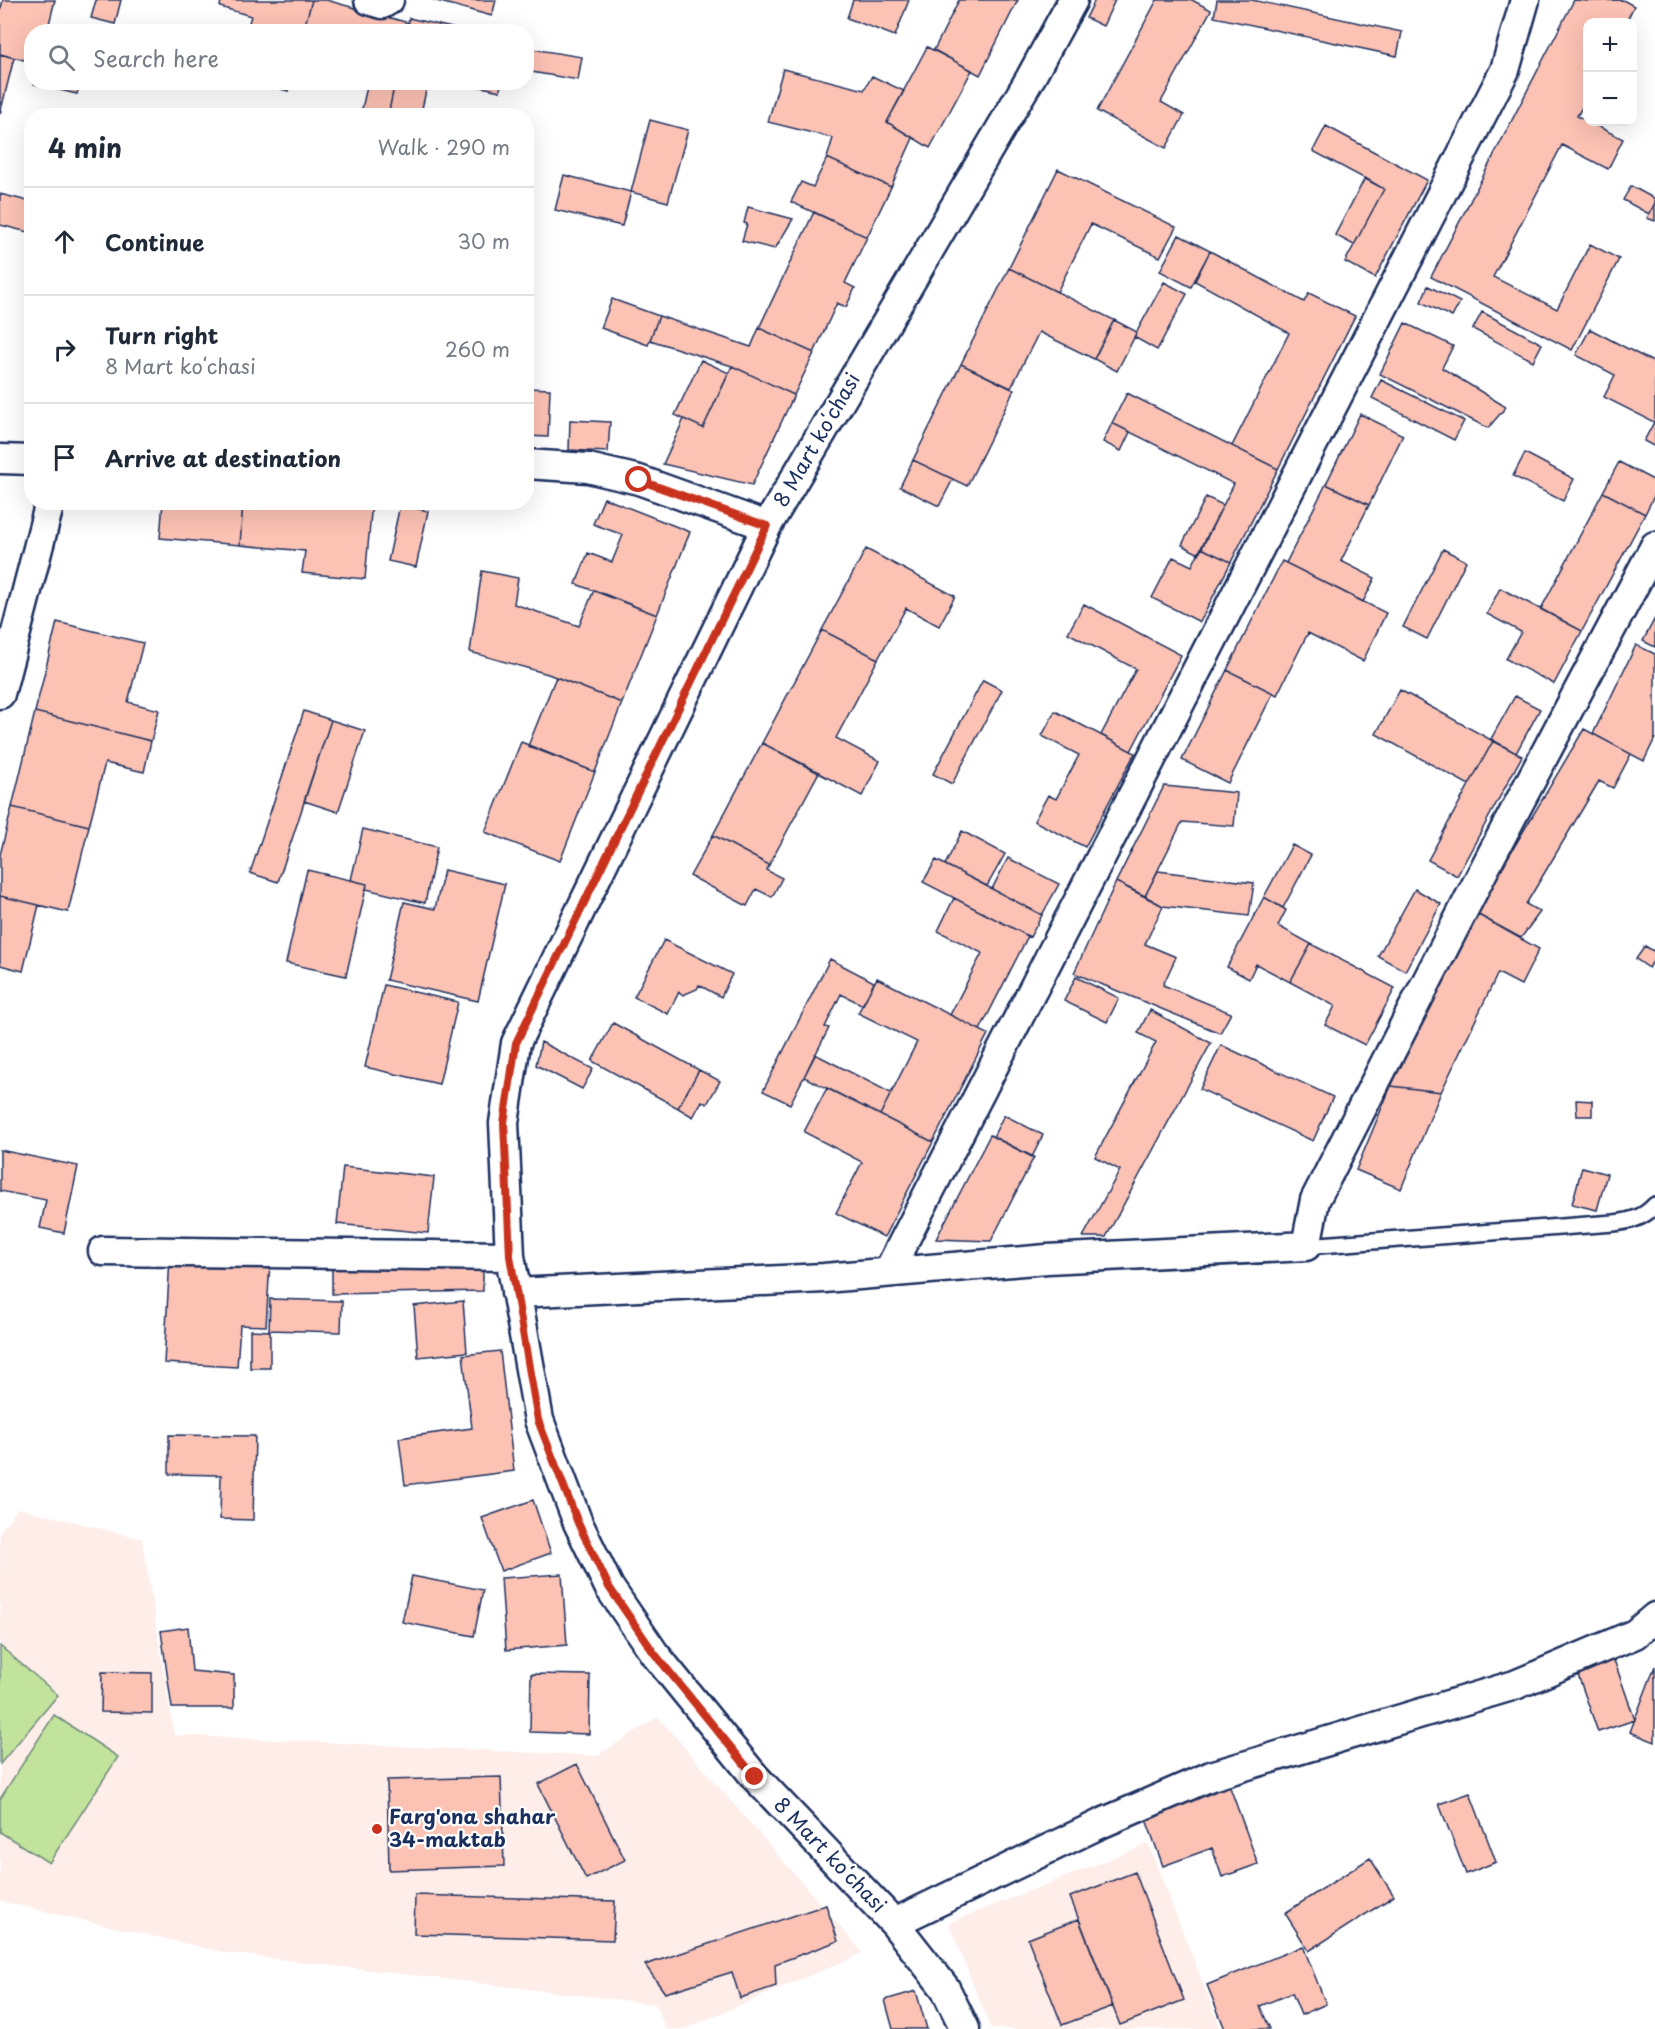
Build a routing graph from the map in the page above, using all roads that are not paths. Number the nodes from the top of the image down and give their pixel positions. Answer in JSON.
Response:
{"nodes":[{"id":1,"x":369,"y":0,"type":"edge"},
{"id":2,"x":389,"y":0,"type":"edge"},
{"id":3,"x":1073,"y":0,"type":"edge"},
{"id":4,"x":1525,"y":0,"type":"edge"},
{"id":5,"x":0,"y":459,"type":"edge"},
{"id":6,"x":24,"y":460,"type":"edge"},
{"id":7,"x":534,"y":465,"type":"edge"},
{"id":8,"x":48,"y":510,"type":"edge"},
{"id":9,"x":767,"y":526,"type":"junction"},
{"id":10,"x":1655,"y":546,"type":"edge"},
{"id":11,"x":0,"y":694,"type":"edge"},
{"id":12,"x":1655,"y":1205,"type":"edge"},
{"id":13,"x":1306,"y":1245,"type":"junction"},
{"id":14,"x":103,"y":1251,"type":"dead end"},
{"id":15,"x":510,"y":1256,"type":"junction"},
{"id":16,"x":888,"y":1272,"type":"junction"},
{"id":17,"x":516,"y":1293,"type":"junction"},
{"id":18,"x":1655,"y":1617,"type":"edge"},
{"id":19,"x":894,"y":1923,"type":"junction"},
{"id":20,"x":965,"y":2029,"type":"edge"}],
"edges":[{"from":1,"to":2,"type":"street"},
{"from":3,"to":9,"type":"street","name":"8 Mart koʻchasi"},
{"from":4,"to":16,"type":"street"},
{"from":5,"to":6,"type":"street"},
{"from":7,"to":9,"type":"street"},
{"from":8,"to":11,"type":"street"},
{"from":9,"to":15,"type":"street","name":"8 Mart koʻchasi"},
{"from":10,"to":13,"type":"street"},
{"from":12,"to":13,"type":"lane"},
{"from":13,"to":16,"type":"street"},
{"from":14,"to":15,"type":"street"},
{"from":15,"to":17,"type":"street","name":"8 Mart koʻchasi"},
{"from":16,"to":17,"type":"street"},
{"from":17,"to":19,"type":"street","name":"8 Mart koʻchasi"},
{"from":18,"to":19,"type":"street"},
{"from":19,"to":20,"type":"street","name":"8 Mart koʻchasi"}]}
